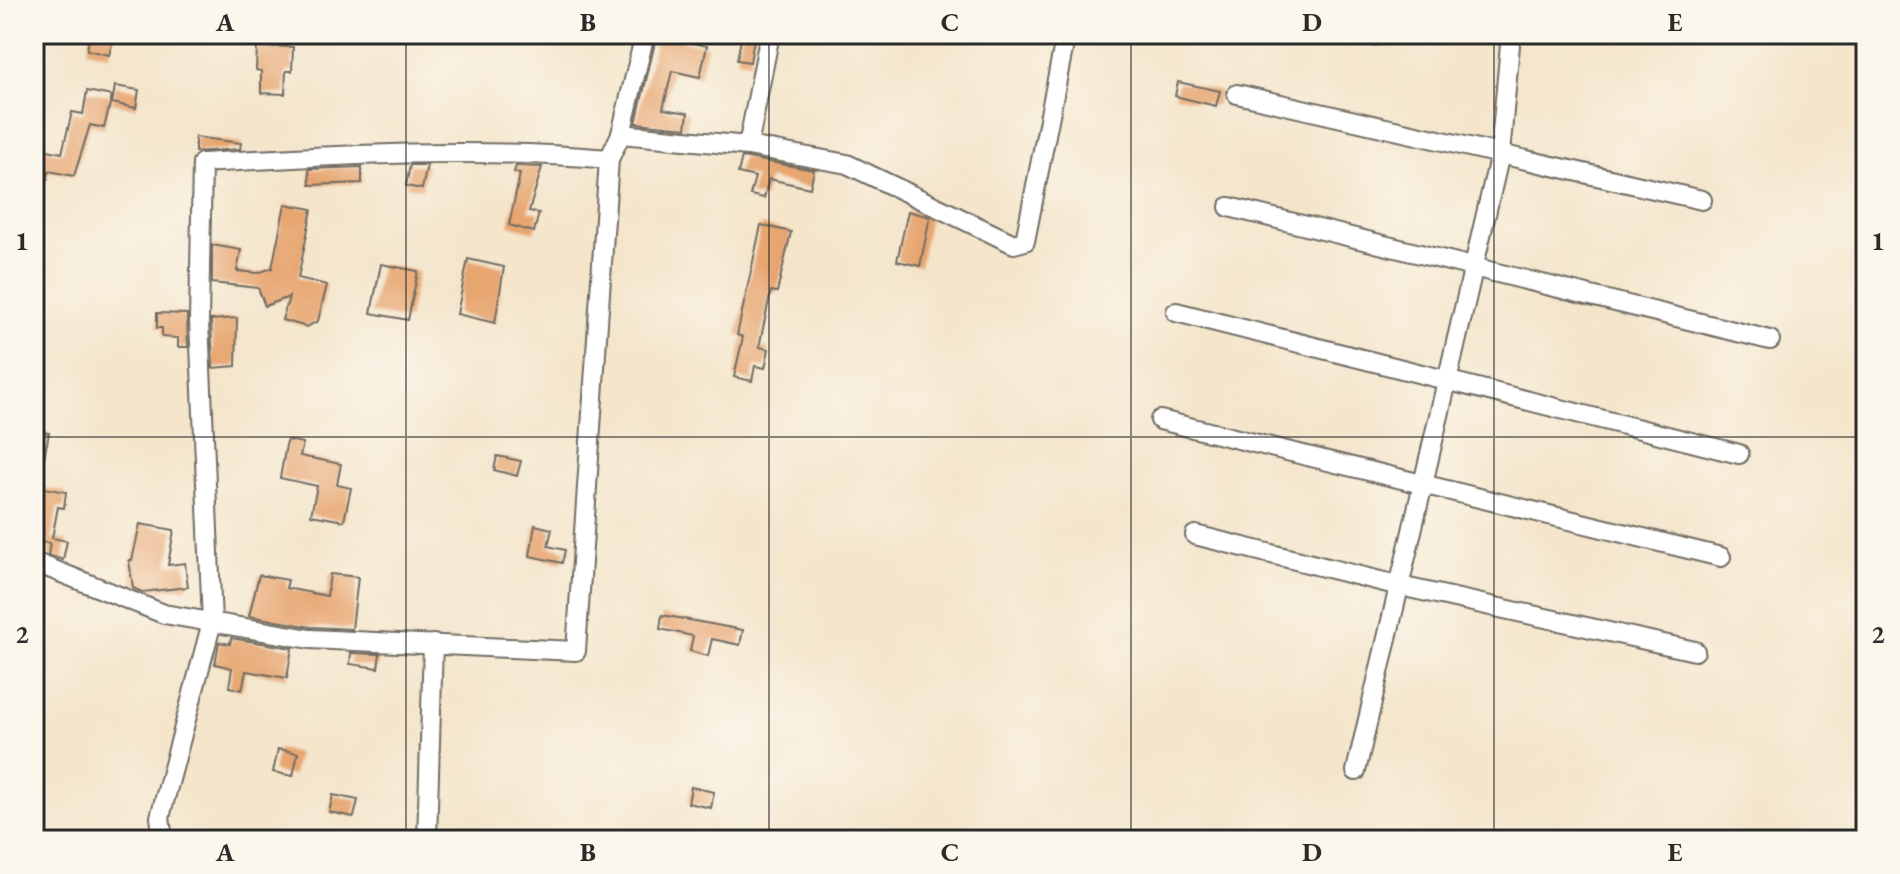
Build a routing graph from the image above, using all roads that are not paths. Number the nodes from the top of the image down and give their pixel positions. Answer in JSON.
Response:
{"nodes":[{"id":1,"x":645,"y":34,"type":"edge"},
{"id":2,"x":770,"y":34,"type":"edge"},
{"id":3,"x":1066,"y":34,"type":"edge"},
{"id":4,"x":1335,"y":34,"type":"edge"},
{"id":5,"x":1393,"y":34,"type":"edge"},
{"id":6,"x":1511,"y":34,"type":"edge"},
{"id":7,"x":1237,"y":94,"type":"dead end"},
{"id":8,"x":621,"y":134,"type":"junction"},
{"id":9,"x":748,"y":146,"type":"junction"},
{"id":10,"x":1500,"y":154,"type":"junction"},
{"id":11,"x":609,"y":159,"type":"junction"},
{"id":12,"x":1702,"y":200,"type":"dead end"},
{"id":13,"x":1229,"y":207,"type":"dead end"},
{"id":14,"x":1475,"y":267,"type":"junction"},
{"id":15,"x":1176,"y":312,"type":"dead end"},
{"id":16,"x":1770,"y":340,"type":"dead end"},
{"id":17,"x":1448,"y":381,"type":"junction"},
{"id":18,"x":1160,"y":420,"type":"dead end"},
{"id":19,"x":1739,"y":454,"type":"dead end"},
{"id":20,"x":1424,"y":485,"type":"junction"},
{"id":21,"x":1195,"y":535,"type":"dead end"},
{"id":22,"x":1721,"y":557,"type":"dead end"},
{"id":23,"x":34,"y":562,"type":"edge"},
{"id":24,"x":1400,"y":586,"type":"junction"},
{"id":25,"x":212,"y":622,"type":"junction"},
{"id":26,"x":433,"y":644,"type":"junction"},
{"id":27,"x":1695,"y":651,"type":"dead end"},
{"id":28,"x":1356,"y":771,"type":"dead end"},
{"id":29,"x":163,"y":840,"type":"edge"},
{"id":30,"x":427,"y":840,"type":"edge"}],
"edges":[{"from":1,"to":8,"type":"street"},
{"from":2,"to":9,"type":"street"},
{"from":3,"to":9,"type":"street"},
{"from":4,"to":5,"type":"street"},
{"from":6,"to":10,"type":"street"},
{"from":7,"to":10,"type":"street"},
{"from":8,"to":9,"type":"street"},
{"from":8,"to":11,"type":"street"},
{"from":10,"to":12,"type":"street"},
{"from":10,"to":14,"type":"street"},
{"from":11,"to":25,"type":"street"},
{"from":11,"to":26,"type":"street"},
{"from":13,"to":14,"type":"street"},
{"from":14,"to":16,"type":"street"},
{"from":14,"to":17,"type":"street"},
{"from":15,"to":17,"type":"street"},
{"from":17,"to":19,"type":"street"},
{"from":17,"to":20,"type":"street"},
{"from":18,"to":20,"type":"street"},
{"from":20,"to":22,"type":"street"},
{"from":20,"to":24,"type":"street"},
{"from":21,"to":24,"type":"street"},
{"from":23,"to":25,"type":"street"},
{"from":24,"to":27,"type":"street"},
{"from":24,"to":28,"type":"street"},
{"from":25,"to":26,"type":"street"},
{"from":25,"to":29,"type":"street"},
{"from":26,"to":30,"type":"street"}]}
